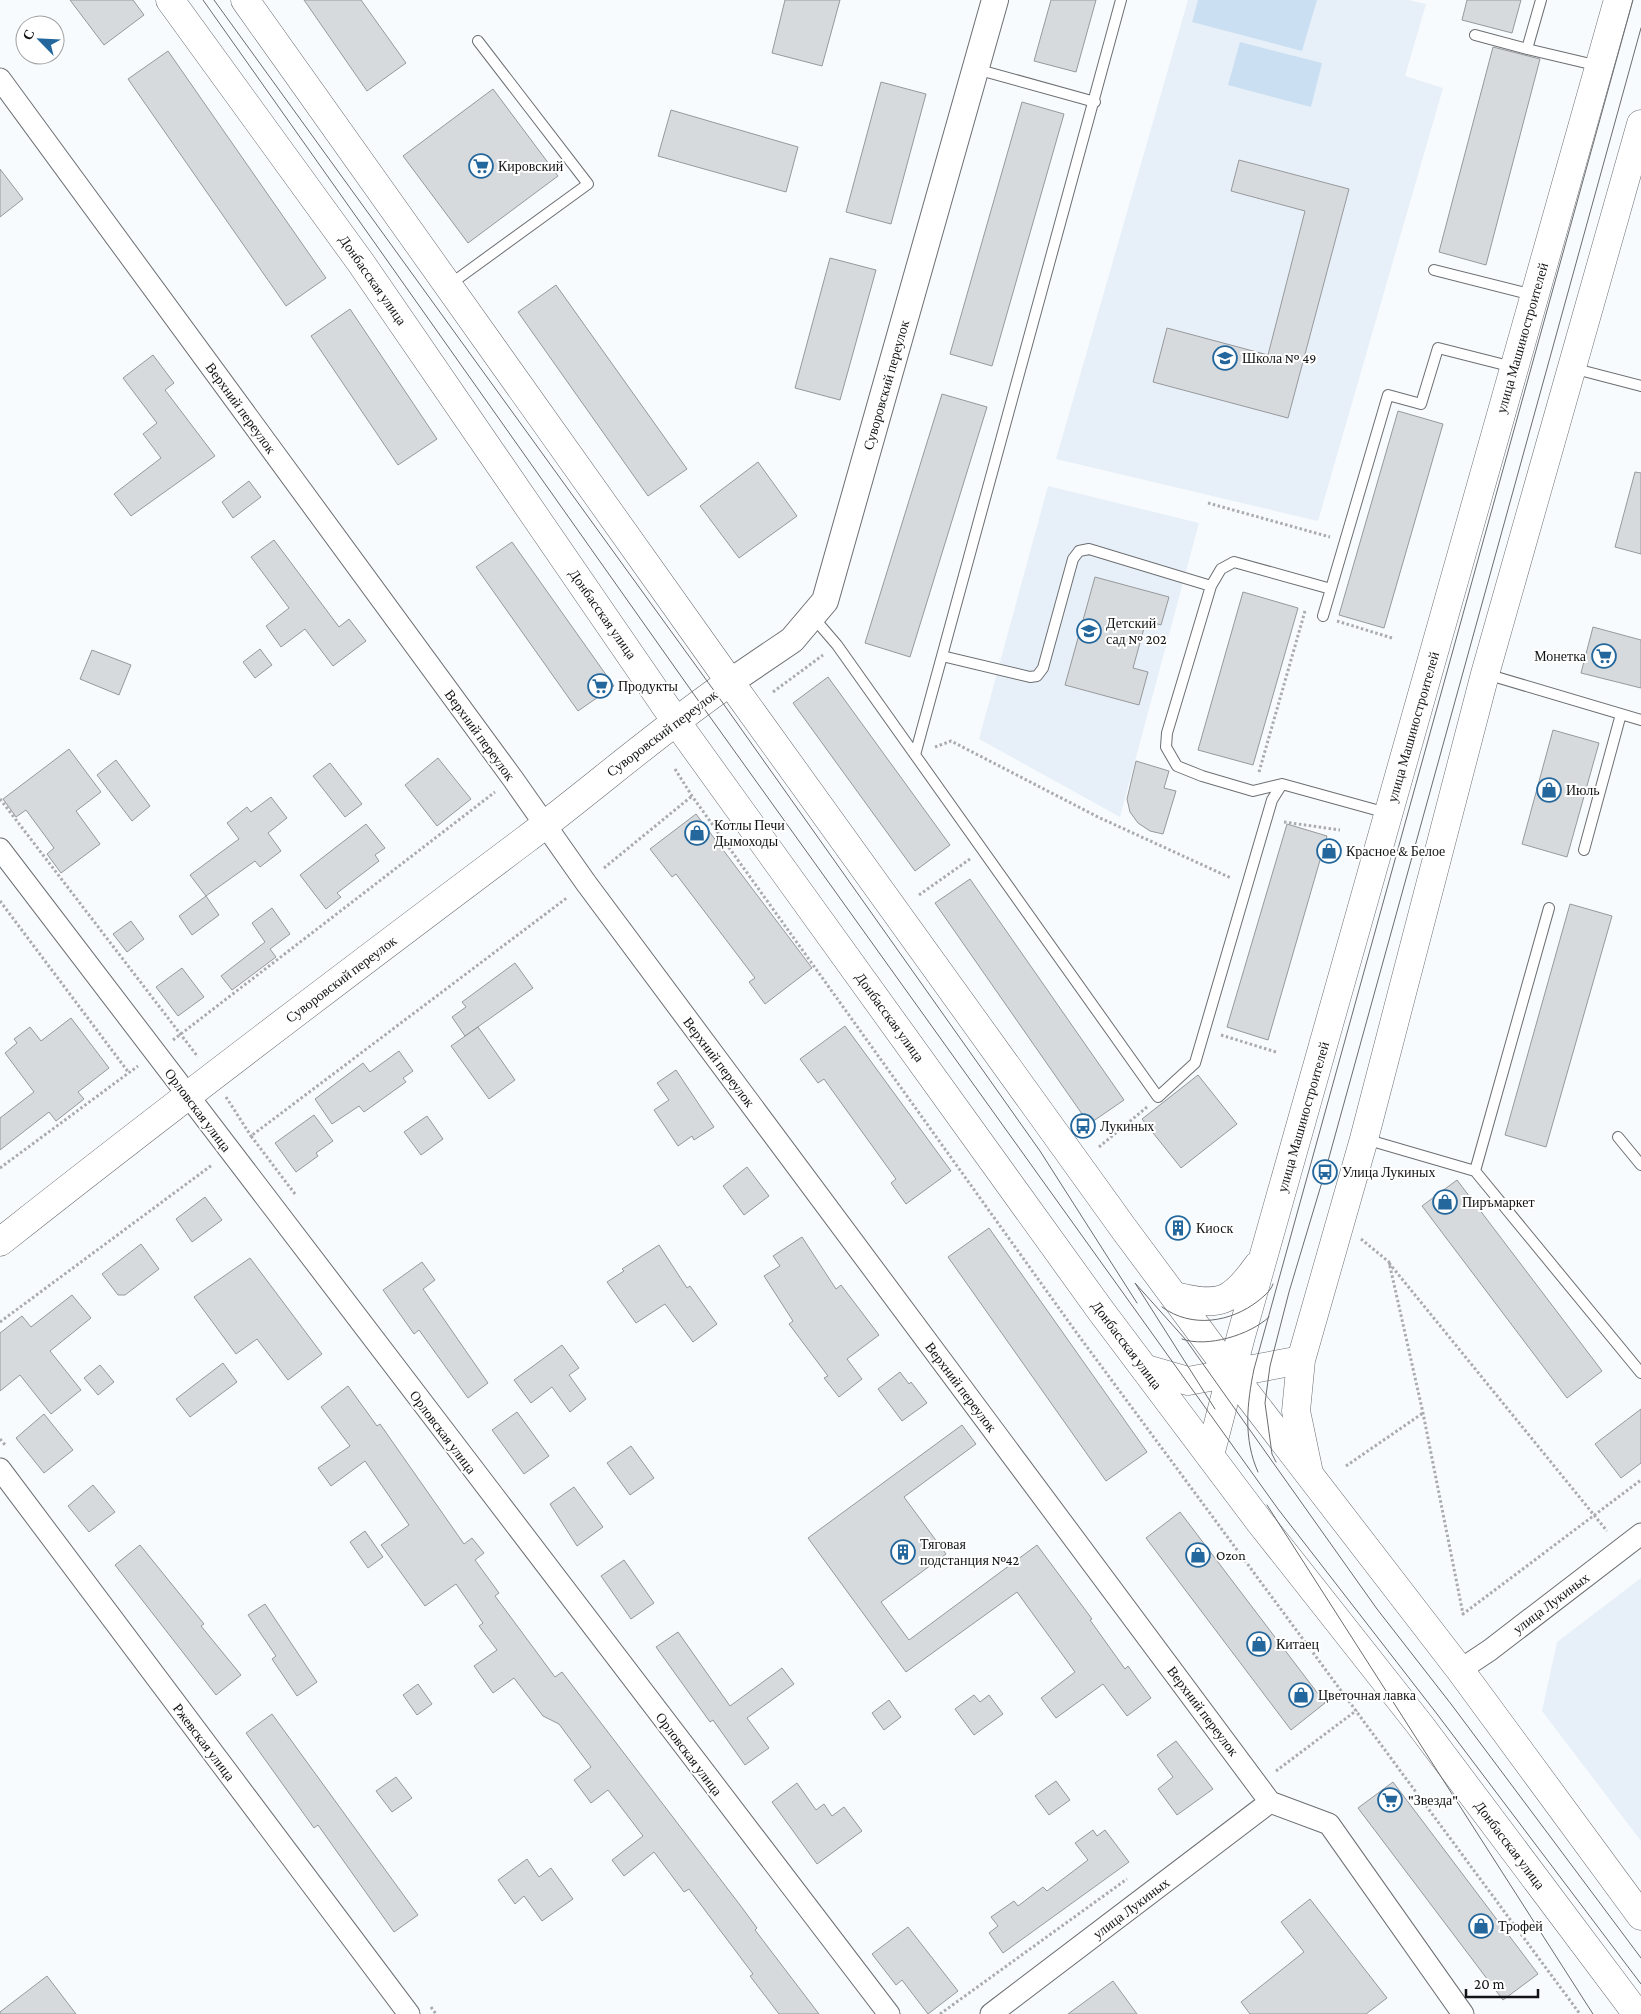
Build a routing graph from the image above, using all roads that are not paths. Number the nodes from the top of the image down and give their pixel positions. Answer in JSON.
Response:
{"nodes":[{"id":1,"x":170,"y":0,"type":"edge"},
{"id":2,"x":245,"y":0,"type":"edge"},
{"id":3,"x":995,"y":0,"type":"edge"},
{"id":4,"x":1121,"y":0,"type":"edge"},
{"id":5,"x":1541,"y":0,"type":"edge"},
{"id":6,"x":1618,"y":0,"type":"edge"},
{"id":7,"x":1475,"y":35,"type":"dead end"},
{"id":8,"x":478,"y":41,"type":"dead end"},
{"id":9,"x":1528,"y":49,"type":"junction"},
{"id":10,"x":1600,"y":66,"type":"junction"},
{"id":11,"x":975,"y":69,"type":"junction"},
{"id":12,"x":0,"y":78,"type":"edge"},
{"id":13,"x":1095,"y":102,"type":"junction"},
{"id":14,"x":1641,"y":124,"type":"edge"},
{"id":15,"x":1434,"y":270,"type":"dead end"},
{"id":16,"x":448,"y":286,"type":"junction"},
{"id":17,"x":1534,"y":295,"type":"junction"},
{"id":18,"x":1514,"y":367,"type":"junction"},
{"id":19,"x":1571,"y":368,"type":"junction"},
{"id":20,"x":1641,"y":386,"type":"edge"},
{"id":21,"x":1211,"y":586,"type":"junction"},
{"id":22,"x":1331,"y":589,"type":"junction"},
{"id":23,"x":812,"y":616,"type":"junction"},
{"id":24,"x":1323,"y":616,"type":"road end"},
{"id":25,"x":942,"y":656,"type":"junction"},
{"id":26,"x":1485,"y":674,"type":"junction"},
{"id":27,"x":730,"y":682,"type":"junction"},
{"id":28,"x":1621,"y":714,"type":"junction"},
{"id":29,"x":675,"y":720,"type":"junction"},
{"id":30,"x":1641,"y":720,"type":"edge"},
{"id":31,"x":915,"y":755,"type":"junction"},
{"id":32,"x":1282,"y":784,"type":"junction"},
{"id":33,"x":1388,"y":814,"type":"junction"},
{"id":34,"x":545,"y":825,"type":"junction"},
{"id":35,"x":0,"y":849,"type":"edge"},
{"id":36,"x":1584,"y":850,"type":"dead end"},
{"id":37,"x":1549,"y":908,"type":"dead end"},
{"id":38,"x":186,"y":1095,"type":"junction"},
{"id":39,"x":1618,"y":1137,"type":"dead end"},
{"id":40,"x":1364,"y":1139,"type":"junction"},
{"id":41,"x":1641,"y":1165,"type":"edge"},
{"id":42,"x":1474,"y":1171,"type":"junction"},
{"id":43,"x":0,"y":1242,"type":"edge"},
{"id":44,"x":1264,"y":1258,"type":"junction"},
{"id":45,"x":1175,"y":1296,"type":"junction"},
{"id":46,"x":1301,"y":1360,"type":"junction"},
{"id":47,"x":1146,"y":1369,"type":"junction"},
{"id":48,"x":1231,"y":1373,"type":"junction"},
{"id":49,"x":1641,"y":1373,"type":"edge"},
{"id":50,"x":1210,"y":1455,"type":"junction"},
{"id":51,"x":0,"y":1469,"type":"edge"},
{"id":52,"x":1309,"y":1473,"type":"junction"},
{"id":53,"x":1641,"y":1534,"type":"edge"},
{"id":54,"x":1460,"y":1670,"type":"junction"},
{"id":55,"x":1270,"y":1802,"type":"junction"},
{"id":56,"x":1641,"y":1916,"type":"edge"},
{"id":57,"x":409,"y":2014,"type":"edge"},
{"id":58,"x":889,"y":2014,"type":"edge"},
{"id":59,"x":991,"y":2014,"type":"edge"},
{"id":60,"x":1463,"y":2014,"type":"edge"},
{"id":61,"x":1636,"y":2014,"type":"edge"}],
"edges":[{"from":1,"to":29,"type":"main road","name":"Донбасская улица"},
{"from":2,"to":16,"type":"main road"},
{"from":3,"to":11,"type":"street","name":"Суворовский переулок"},
{"from":4,"to":13,"type":"lane"},
{"from":5,"to":9,"type":"lane"},
{"from":6,"to":10,"type":"main road","name":"улица Машиностроителей"},
{"from":7,"to":9,"type":"lane"},
{"from":8,"to":16,"type":"lane"},
{"from":9,"to":10,"type":"lane"},
{"from":10,"to":17,"type":"main road","name":"улица Машиностроителей"},
{"from":11,"to":13,"type":"lane"},
{"from":11,"to":23,"type":"street","name":"Суворовский переулок"},
{"from":12,"to":34,"type":"street","name":"Верхний переулок"},
{"from":13,"to":25,"type":"lane"},
{"from":14,"to":19,"type":"main road"},
{"from":15,"to":17,"type":"lane"},
{"from":16,"to":27,"type":"main road"},
{"from":17,"to":18,"type":"main road","name":"улица Машиностроителей"},
{"from":18,"to":22,"type":"lane"},
{"from":18,"to":33,"type":"main road","name":"улица Машиностроителей"},
{"from":19,"to":20,"type":"lane"},
{"from":19,"to":26,"type":"main road"},
{"from":21,"to":22,"type":"lane"},
{"from":21,"to":25,"type":"lane"},
{"from":21,"to":32,"type":"lane"},
{"from":22,"to":24,"type":"lane"},
{"from":23,"to":27,"type":"street","name":"Суворовский переулок"},
{"from":23,"to":31,"type":"lane"},
{"from":25,"to":31,"type":"lane"},
{"from":26,"to":28,"type":"lane"},
{"from":26,"to":40,"type":"main road"},
{"from":27,"to":29,"type":"main road","name":"Суворовский переулок"},
{"from":27,"to":45,"type":"main road"},
{"from":28,"to":30,"type":"lane"},
{"from":28,"to":36,"type":"lane"},
{"from":29,"to":34,"type":"main road","name":"Суворовский переулок"},
{"from":29,"to":47,"type":"main road","name":"Донбасская улица"},
{"from":31,"to":32,"type":"lane"},
{"from":32,"to":33,"type":"lane"},
{"from":33,"to":44,"type":"main road","name":"улица Машиностроителей"},
{"from":34,"to":38,"type":"main road","name":"Суворовский переулок"},
{"from":34,"to":55,"type":"street","name":"Верхний переулок"},
{"from":35,"to":38,"type":"street","name":"Орловская улица"},
{"from":37,"to":42,"type":"lane"},
{"from":38,"to":43,"type":"main road","name":"Суворовский переулок"},
{"from":38,"to":58,"type":"street","name":"Орловская улица"},
{"from":39,"to":41,"type":"lane"},
{"from":40,"to":42,"type":"lane"},
{"from":40,"to":46,"type":"main road"},
{"from":42,"to":49,"type":"lane"},
{"from":44,"to":45,"type":"main road"},
{"from":44,"to":48,"type":"main road","name":"улица Машиностроителей"},
{"from":45,"to":48,"type":"main road"},
{"from":46,"to":48,"type":"main road"},
{"from":46,"to":52,"type":"main road"},
{"from":47,"to":48,"type":"main road"},
{"from":47,"to":50,"type":"main road","name":"Донбасская улица"},
{"from":48,"to":50,"type":"main road","name":"улица Машиностроителей"},
{"from":48,"to":52,"type":"main road"},
{"from":50,"to":61,"type":"main road","name":"Донбасская улица"},
{"from":51,"to":57,"type":"street","name":"Ржевская улица"},
{"from":52,"to":54,"type":"main road"},
{"from":53,"to":54,"type":"street","name":"улица Лукиных"},
{"from":54,"to":56,"type":"main road"},
{"from":55,"to":59,"type":"street","name":"улица Лукиных"},
{"from":55,"to":60,"type":"street"}]}
